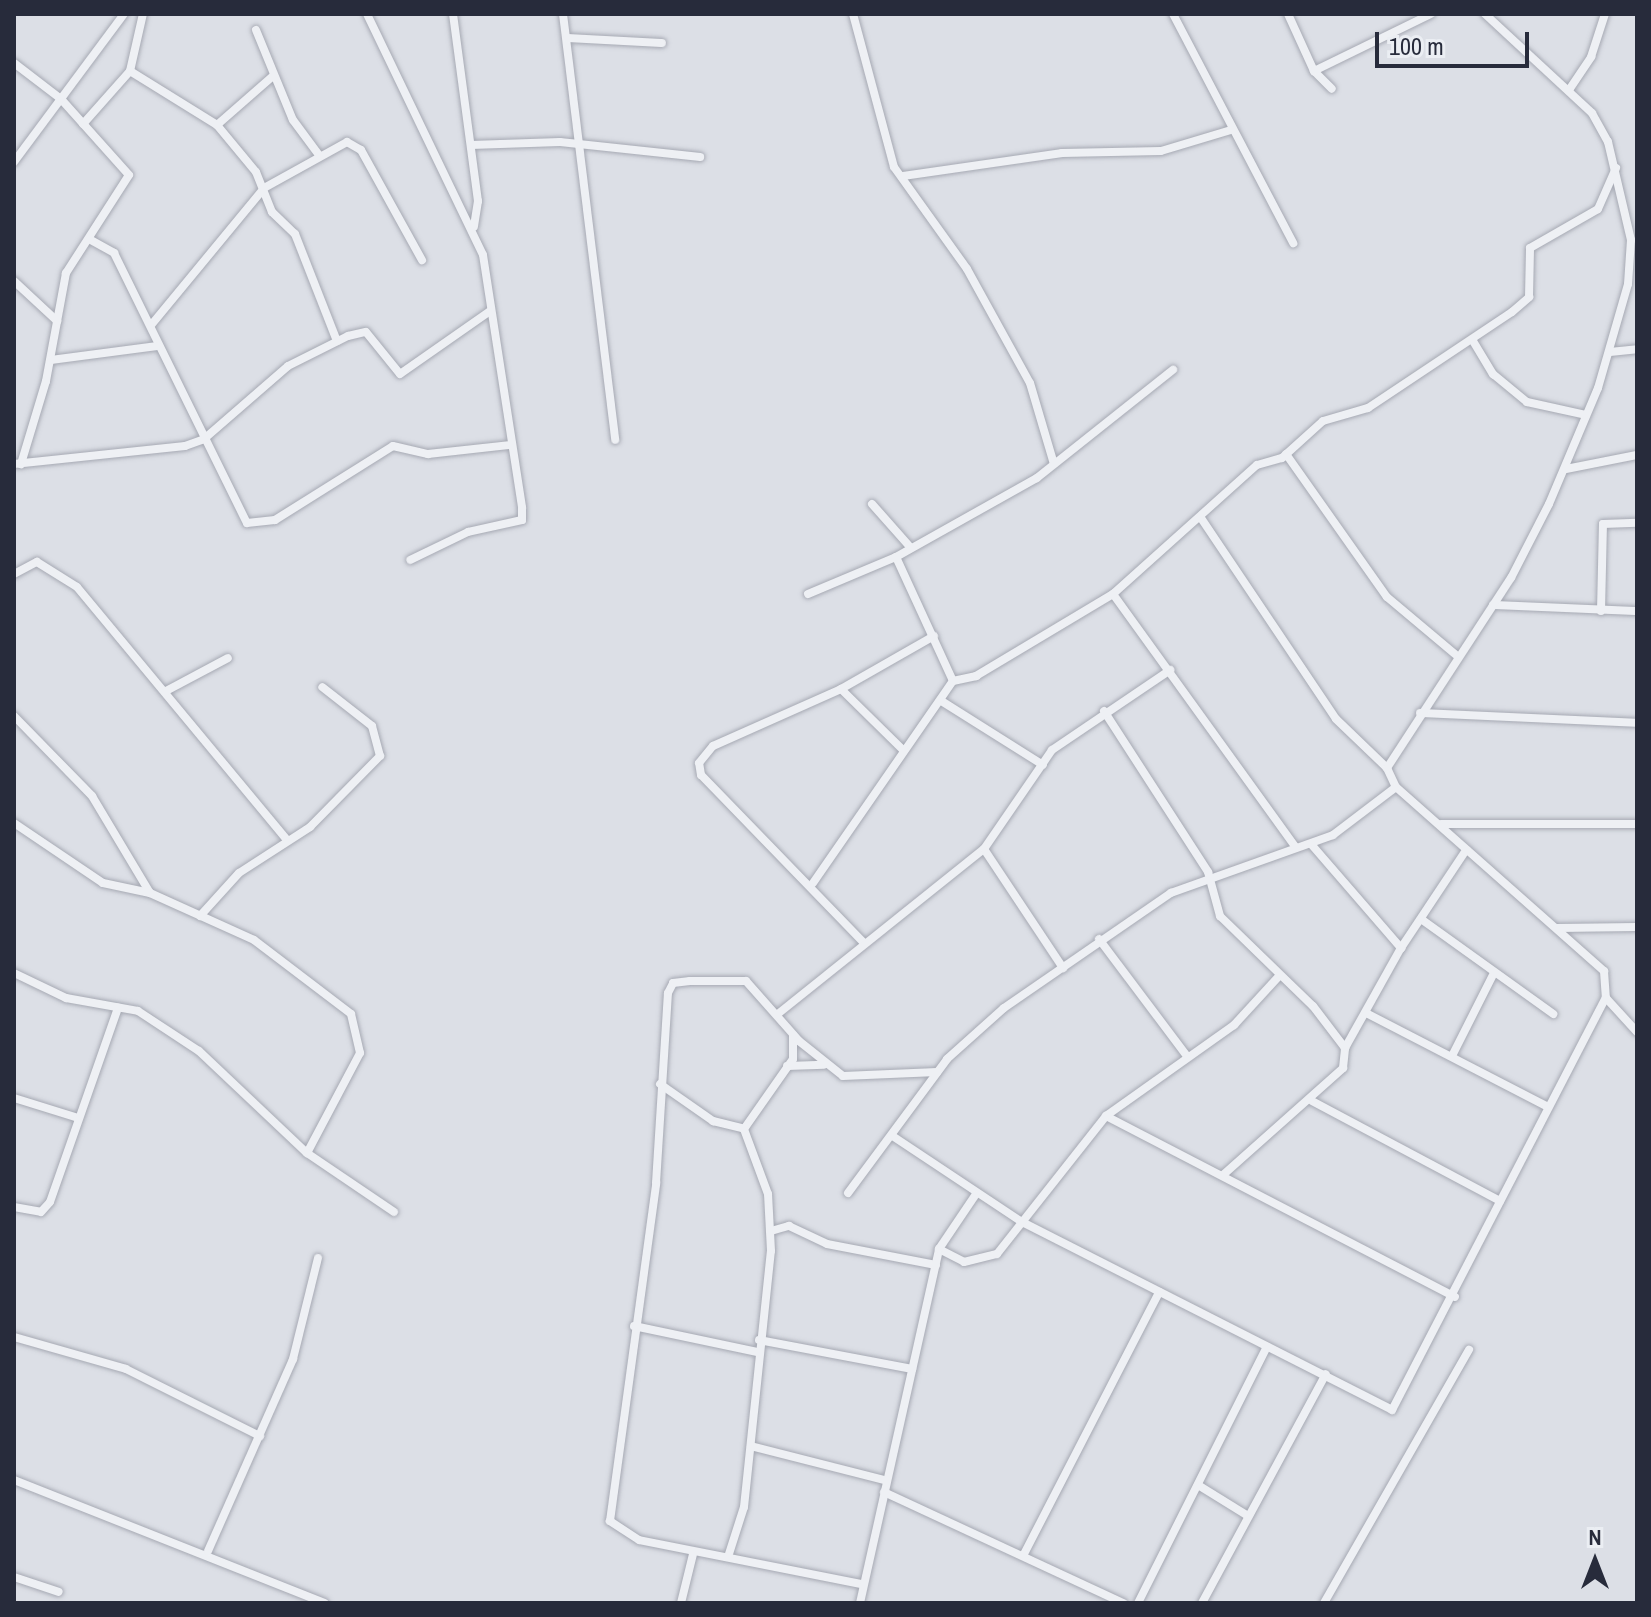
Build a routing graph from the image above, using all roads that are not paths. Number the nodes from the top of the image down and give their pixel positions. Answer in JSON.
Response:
{"nodes":[{"id":1,"x":124,"y":14,"type":"edge"},
{"id":2,"x":143,"y":14,"type":"edge"},
{"id":3,"x":367,"y":14,"type":"edge"},
{"id":4,"x":453,"y":14,"type":"edge"},
{"id":5,"x":563,"y":14,"type":"edge"},
{"id":6,"x":853,"y":14,"type":"edge"},
{"id":7,"x":1173,"y":14,"type":"edge"},
{"id":8,"x":1288,"y":14,"type":"edge"},
{"id":9,"x":1431,"y":14,"type":"edge"},
{"id":10,"x":1485,"y":14,"type":"edge"},
{"id":11,"x":1605,"y":14,"type":"edge"},
{"id":12,"x":256,"y":30,"type":"dead end"},
{"id":13,"x":567,"y":38,"type":"junction"},
{"id":14,"x":662,"y":43,"type":"dead end"},
{"id":15,"x":14,"y":63,"type":"edge"},
{"id":16,"x":130,"y":71,"type":"junction"},
{"id":17,"x":1314,"y":71,"type":"junction"},
{"id":18,"x":273,"y":76,"type":"junction"},
{"id":19,"x":1332,"y":89,"type":"dead end"},
{"id":20,"x":1569,"y":90,"type":"junction"},
{"id":21,"x":61,"y":99,"type":"junction"},
{"id":22,"x":83,"y":124,"type":"junction"},
{"id":23,"x":217,"y":125,"type":"junction"},
{"id":24,"x":1231,"y":130,"type":"junction"},
{"id":25,"x":471,"y":145,"type":"junction"},
{"id":26,"x":581,"y":145,"type":"junction"},
{"id":27,"x":319,"y":155,"type":"junction"},
{"id":28,"x":700,"y":157,"type":"dead end"},
{"id":29,"x":14,"y":162,"type":"edge"},
{"id":30,"x":1616,"y":168,"type":"junction"},
{"id":31,"x":903,"y":176,"type":"junction"},
{"id":32,"x":264,"y":188,"type":"junction"},
{"id":33,"x":473,"y":228,"type":"junction"},
{"id":34,"x":89,"y":239,"type":"junction"},
{"id":35,"x":1634,"y":239,"type":"edge"},
{"id":36,"x":1293,"y":243,"type":"dead end"},
{"id":37,"x":422,"y":260,"type":"dead end"},
{"id":38,"x":14,"y":281,"type":"edge"},
{"id":39,"x":490,"y":311,"type":"junction"},
{"id":40,"x":57,"y":321,"type":"junction"},
{"id":41,"x":152,"y":324,"type":"junction"},
{"id":42,"x":337,"y":341,"type":"junction"},
{"id":43,"x":1473,"y":341,"type":"junction"},
{"id":44,"x":157,"y":346,"type":"junction"},
{"id":45,"x":1637,"y":349,"type":"edge"},
{"id":46,"x":1610,"y":352,"type":"junction"},
{"id":47,"x":51,"y":360,"type":"junction"},
{"id":48,"x":1173,"y":370,"type":"dead end"},
{"id":49,"x":1586,"y":415,"type":"junction"},
{"id":50,"x":204,"y":439,"type":"junction"},
{"id":51,"x":615,"y":440,"type":"dead end"},
{"id":52,"x":509,"y":445,"type":"junction"},
{"id":53,"x":1286,"y":454,"type":"junction"},
{"id":54,"x":1637,"y":455,"type":"edge"},
{"id":55,"x":17,"y":464,"type":"edge"},
{"id":56,"x":1054,"y":464,"type":"junction"},
{"id":57,"x":1566,"y":469,"type":"junction"},
{"id":58,"x":872,"y":504,"type":"dead end"},
{"id":59,"x":1201,"y":518,"type":"junction"},
{"id":60,"x":1637,"y":523,"type":"edge"},
{"id":61,"x":910,"y":547,"type":"junction"},
{"id":62,"x":896,"y":557,"type":"junction"},
{"id":63,"x":410,"y":560,"type":"dead end"},
{"id":64,"x":14,"y":574,"type":"edge"},
{"id":65,"x":808,"y":594,"type":"dead end"},
{"id":66,"x":1113,"y":594,"type":"junction"},
{"id":67,"x":1493,"y":605,"type":"junction"},
{"id":68,"x":1601,"y":611,"type":"junction"},
{"id":69,"x":1637,"y":611,"type":"edge"},
{"id":70,"x":934,"y":636,"type":"junction"},
{"id":71,"x":1455,"y":654,"type":"junction"},
{"id":72,"x":228,"y":658,"type":"dead end"},
{"id":73,"x":1170,"y":670,"type":"junction"},
{"id":74,"x":953,"y":681,"type":"junction"},
{"id":75,"x":322,"y":687,"type":"dead end"},
{"id":76,"x":841,"y":689,"type":"junction"},
{"id":77,"x":166,"y":691,"type":"junction"},
{"id":78,"x":943,"y":702,"type":"junction"},
{"id":79,"x":1104,"y":711,"type":"junction"},
{"id":80,"x":1420,"y":713,"type":"junction"},
{"id":81,"x":14,"y":716,"type":"edge"},
{"id":82,"x":1637,"y":723,"type":"edge"},
{"id":83,"x":903,"y":750,"type":"junction"},
{"id":84,"x":1043,"y":765,"type":"junction"},
{"id":85,"x":1387,"y":768,"type":"junction"},
{"id":86,"x":1396,"y":787,"type":"junction"},
{"id":87,"x":14,"y":823,"type":"edge"},
{"id":88,"x":1441,"y":824,"type":"junction"},
{"id":89,"x":1637,"y":824,"type":"edge"},
{"id":90,"x":287,"y":840,"type":"junction"},
{"id":91,"x":1311,"y":844,"type":"junction"},
{"id":92,"x":1295,"y":846,"type":"junction"},
{"id":93,"x":984,"y":849,"type":"junction"},
{"id":94,"x":1466,"y":850,"type":"junction"},
{"id":95,"x":1209,"y":880,"type":"junction"},
{"id":96,"x":813,"y":883,"type":"junction"},
{"id":97,"x":150,"y":893,"type":"junction"},
{"id":98,"x":200,"y":916,"type":"junction"},
{"id":99,"x":1421,"y":919,"type":"junction"},
{"id":100,"x":1637,"y":927,"type":"edge"},
{"id":101,"x":1557,"y":928,"type":"junction"},
{"id":102,"x":1099,"y":939,"type":"junction"},
{"id":103,"x":864,"y":943,"type":"junction"},
{"id":104,"x":1401,"y":948,"type":"junction"},
{"id":105,"x":1063,"y":968,"type":"junction"},
{"id":106,"x":14,"y":973,"type":"edge"},
{"id":107,"x":1494,"y":973,"type":"junction"},
{"id":108,"x":1279,"y":976,"type":"junction"},
{"id":109,"x":1606,"y":998,"type":"junction"},
{"id":110,"x":118,"y":1008,"type":"junction"},
{"id":111,"x":779,"y":1013,"type":"junction"},
{"id":112,"x":1368,"y":1014,"type":"junction"},
{"id":113,"x":1553,"y":1014,"type":"dead end"},
{"id":114,"x":1637,"y":1032,"type":"edge"},
{"id":115,"x":793,"y":1035,"type":"junction"},
{"id":116,"x":1345,"y":1048,"type":"junction"},
{"id":117,"x":1453,"y":1054,"type":"junction"},
{"id":118,"x":1187,"y":1056,"type":"junction"},
{"id":119,"x":824,"y":1065,"type":"junction"},
{"id":120,"x":787,"y":1066,"type":"junction"},
{"id":121,"x":937,"y":1072,"type":"junction"},
{"id":122,"x":660,"y":1084,"type":"junction"},
{"id":123,"x":14,"y":1098,"type":"edge"},
{"id":124,"x":1312,"y":1101,"type":"junction"},
{"id":125,"x":1548,"y":1107,"type":"junction"},
{"id":126,"x":1106,"y":1116,"type":"junction"},
{"id":127,"x":75,"y":1117,"type":"junction"},
{"id":128,"x":744,"y":1129,"type":"junction"},
{"id":129,"x":894,"y":1137,"type":"junction"},
{"id":130,"x":307,"y":1153,"type":"junction"},
{"id":131,"x":1223,"y":1175,"type":"junction"},
{"id":132,"x":848,"y":1193,"type":"dead end"},
{"id":133,"x":976,"y":1194,"type":"junction"},
{"id":134,"x":1500,"y":1201,"type":"junction"},
{"id":135,"x":14,"y":1207,"type":"edge"},
{"id":136,"x":394,"y":1212,"type":"dead end"},
{"id":137,"x":1022,"y":1222,"type":"junction"},
{"id":138,"x":771,"y":1231,"type":"junction"},
{"id":139,"x":939,"y":1249,"type":"junction"},
{"id":140,"x":318,"y":1258,"type":"dead end"},
{"id":141,"x":936,"y":1265,"type":"junction"},
{"id":142,"x":1159,"y":1292,"type":"junction"},
{"id":143,"x":1455,"y":1297,"type":"junction"},
{"id":144,"x":634,"y":1326,"type":"junction"},
{"id":145,"x":14,"y":1337,"type":"edge"},
{"id":146,"x":759,"y":1340,"type":"junction"},
{"id":147,"x":1267,"y":1347,"type":"junction"},
{"id":148,"x":1469,"y":1350,"type":"dead end"},
{"id":149,"x":757,"y":1352,"type":"junction"},
{"id":150,"x":912,"y":1369,"type":"junction"},
{"id":151,"x":1326,"y":1374,"type":"junction"},
{"id":152,"x":260,"y":1436,"type":"junction"},
{"id":153,"x":751,"y":1446,"type":"junction"},
{"id":154,"x":14,"y":1480,"type":"edge"},
{"id":155,"x":884,"y":1480,"type":"junction"},
{"id":156,"x":1198,"y":1485,"type":"junction"},
{"id":157,"x":884,"y":1492,"type":"junction"},
{"id":158,"x":1248,"y":1516,"type":"junction"},
{"id":159,"x":208,"y":1551,"type":"junction"},
{"id":160,"x":693,"y":1554,"type":"junction"},
{"id":161,"x":1024,"y":1554,"type":"junction"},
{"id":162,"x":728,"y":1557,"type":"junction"},
{"id":163,"x":14,"y":1577,"type":"edge"},
{"id":164,"x":861,"y":1584,"type":"junction"},
{"id":165,"x":59,"y":1592,"type":"dead end"},
{"id":166,"x":325,"y":1603,"type":"edge"},
{"id":167,"x":681,"y":1603,"type":"edge"},
{"id":168,"x":860,"y":1603,"type":"edge"},
{"id":169,"x":1123,"y":1603,"type":"edge"},
{"id":170,"x":1138,"y":1603,"type":"edge"},
{"id":171,"x":1202,"y":1603,"type":"edge"},
{"id":172,"x":1324,"y":1603,"type":"edge"}],
"edges":[{"from":1,"to":21,"type":"street"},
{"from":2,"to":16,"type":"street"},
{"from":3,"to":33,"type":"street"},
{"from":4,"to":25,"type":"street"},
{"from":5,"to":13,"type":"street"},
{"from":6,"to":31,"type":"street"},
{"from":7,"to":24,"type":"street"},
{"from":8,"to":17,"type":"street"},
{"from":9,"to":17,"type":"street"},
{"from":10,"to":20,"type":"street"},
{"from":11,"to":20,"type":"street"},
{"from":12,"to":18,"type":"street"},
{"from":13,"to":14,"type":"street"},
{"from":13,"to":26,"type":"street"},
{"from":15,"to":21,"type":"street"},
{"from":16,"to":22,"type":"street"},
{"from":16,"to":23,"type":"street"},
{"from":17,"to":19,"type":"street"},
{"from":18,"to":23,"type":"street"},
{"from":18,"to":27,"type":"street"},
{"from":20,"to":30,"type":"street"},
{"from":21,"to":22,"type":"street"},
{"from":21,"to":29,"type":"street"},
{"from":22,"to":34,"type":"street"},
{"from":23,"to":32,"type":"street"},
{"from":24,"to":31,"type":"street"},
{"from":24,"to":36,"type":"street"},
{"from":25,"to":26,"type":"street"},
{"from":25,"to":33,"type":"street"},
{"from":26,"to":28,"type":"street"},
{"from":26,"to":51,"type":"street"},
{"from":27,"to":32,"type":"street"},
{"from":27,"to":37,"type":"street"},
{"from":30,"to":35,"type":"street"},
{"from":30,"to":43,"type":"street"},
{"from":31,"to":56,"type":"street"},
{"from":32,"to":41,"type":"street"},
{"from":32,"to":42,"type":"street"},
{"from":33,"to":39,"type":"street"},
{"from":34,"to":40,"type":"street"},
{"from":34,"to":41,"type":"street"},
{"from":35,"to":46,"type":"street"},
{"from":38,"to":40,"type":"street"},
{"from":39,"to":42,"type":"street"},
{"from":39,"to":52,"type":"street"},
{"from":40,"to":47,"type":"street"},
{"from":41,"to":44,"type":"street"},
{"from":42,"to":50,"type":"street"},
{"from":43,"to":49,"type":"street"},
{"from":43,"to":53,"type":"street"},
{"from":44,"to":47,"type":"street"},
{"from":44,"to":50,"type":"street"},
{"from":45,"to":46,"type":"street"},
{"from":46,"to":49,"type":"street"},
{"from":47,"to":55,"type":"street"},
{"from":48,"to":56,"type":"street"},
{"from":49,"to":57,"type":"street"},
{"from":50,"to":52,"type":"street"},
{"from":50,"to":55,"type":"street"},
{"from":52,"to":63,"type":"street"},
{"from":53,"to":59,"type":"street"},
{"from":53,"to":71,"type":"street"},
{"from":54,"to":57,"type":"street"},
{"from":56,"to":61,"type":"street"},
{"from":57,"to":67,"type":"street"},
{"from":58,"to":61,"type":"street"},
{"from":59,"to":66,"type":"street"},
{"from":59,"to":85,"type":"street"},
{"from":60,"to":68,"type":"street"},
{"from":61,"to":62,"type":"street"},
{"from":62,"to":65,"type":"street"},
{"from":62,"to":70,"type":"street"},
{"from":64,"to":77,"type":"street"},
{"from":66,"to":73,"type":"street"},
{"from":66,"to":74,"type":"street"},
{"from":67,"to":68,"type":"street"},
{"from":67,"to":71,"type":"street"},
{"from":68,"to":69,"type":"street"},
{"from":70,"to":74,"type":"street"},
{"from":70,"to":76,"type":"street"},
{"from":71,"to":80,"type":"street"},
{"from":72,"to":77,"type":"street"},
{"from":73,"to":79,"type":"street"},
{"from":73,"to":92,"type":"street"},
{"from":74,"to":78,"type":"street"},
{"from":75,"to":90,"type":"street"},
{"from":76,"to":83,"type":"street"},
{"from":76,"to":96,"type":"street"},
{"from":77,"to":90,"type":"street"},
{"from":78,"to":83,"type":"street"},
{"from":78,"to":84,"type":"street"},
{"from":79,"to":84,"type":"street"},
{"from":79,"to":95,"type":"street"},
{"from":80,"to":82,"type":"street"},
{"from":80,"to":85,"type":"street"},
{"from":81,"to":97,"type":"street"},
{"from":83,"to":96,"type":"street"},
{"from":84,"to":93,"type":"street"},
{"from":85,"to":86,"type":"street"},
{"from":86,"to":88,"type":"street"},
{"from":86,"to":91,"type":"street"},
{"from":87,"to":97,"type":"street"},
{"from":88,"to":89,"type":"street"},
{"from":88,"to":94,"type":"street"},
{"from":90,"to":98,"type":"street"},
{"from":91,"to":92,"type":"street"},
{"from":91,"to":104,"type":"street"},
{"from":92,"to":95,"type":"street"},
{"from":93,"to":103,"type":"street"},
{"from":93,"to":105,"type":"street"},
{"from":94,"to":99,"type":"street"},
{"from":94,"to":101,"type":"street"},
{"from":95,"to":102,"type":"street"},
{"from":95,"to":108,"type":"street"},
{"from":96,"to":103,"type":"street"},
{"from":97,"to":98,"type":"street"},
{"from":98,"to":130,"type":"street"},
{"from":99,"to":104,"type":"street"},
{"from":99,"to":107,"type":"street"},
{"from":100,"to":101,"type":"street"},
{"from":101,"to":109,"type":"street"},
{"from":102,"to":105,"type":"street"},
{"from":102,"to":118,"type":"street"},
{"from":103,"to":111,"type":"street"},
{"from":104,"to":112,"type":"street"},
{"from":105,"to":121,"type":"street"},
{"from":106,"to":110,"type":"street"},
{"from":107,"to":113,"type":"street"},
{"from":107,"to":117,"type":"street"},
{"from":108,"to":116,"type":"street"},
{"from":108,"to":118,"type":"street"},
{"from":109,"to":114,"type":"street"},
{"from":109,"to":125,"type":"street"},
{"from":110,"to":127,"type":"street"},
{"from":110,"to":130,"type":"street"},
{"from":111,"to":115,"type":"street"},
{"from":111,"to":122,"type":"street"},
{"from":112,"to":116,"type":"street"},
{"from":112,"to":117,"type":"street"},
{"from":115,"to":119,"type":"street"},
{"from":115,"to":120,"type":"street"},
{"from":116,"to":124,"type":"street"},
{"from":117,"to":125,"type":"street"},
{"from":118,"to":126,"type":"street"},
{"from":119,"to":120,"type":"street"},
{"from":119,"to":121,"type":"street"},
{"from":120,"to":128,"type":"street"},
{"from":121,"to":129,"type":"street"},
{"from":122,"to":128,"type":"street"},
{"from":122,"to":144,"type":"street"},
{"from":123,"to":127,"type":"street"},
{"from":124,"to":131,"type":"street"},
{"from":124,"to":134,"type":"street"},
{"from":125,"to":134,"type":"street"},
{"from":126,"to":131,"type":"street"},
{"from":126,"to":137,"type":"street"},
{"from":127,"to":135,"type":"street"},
{"from":128,"to":138,"type":"street"},
{"from":129,"to":132,"type":"street"},
{"from":129,"to":133,"type":"street"},
{"from":130,"to":136,"type":"street"},
{"from":131,"to":143,"type":"street"},
{"from":133,"to":137,"type":"street"},
{"from":133,"to":139,"type":"street"},
{"from":134,"to":143,"type":"street"},
{"from":137,"to":139,"type":"street"},
{"from":137,"to":142,"type":"street"},
{"from":138,"to":141,"type":"street"},
{"from":138,"to":146,"type":"street"},
{"from":139,"to":141,"type":"street"},
{"from":140,"to":152,"type":"street"},
{"from":141,"to":150,"type":"street"},
{"from":142,"to":147,"type":"street"},
{"from":142,"to":161,"type":"street"},
{"from":143,"to":151,"type":"street"},
{"from":144,"to":149,"type":"street"},
{"from":144,"to":160,"type":"street"},
{"from":145,"to":152,"type":"street"},
{"from":146,"to":149,"type":"street"},
{"from":146,"to":150,"type":"street"},
{"from":147,"to":151,"type":"street"},
{"from":147,"to":156,"type":"street"},
{"from":148,"to":172,"type":"street"},
{"from":149,"to":153,"type":"street"},
{"from":150,"to":155,"type":"street"},
{"from":151,"to":158,"type":"street"},
{"from":152,"to":159,"type":"street"},
{"from":153,"to":155,"type":"street"},
{"from":153,"to":162,"type":"street"},
{"from":154,"to":159,"type":"street"},
{"from":155,"to":157,"type":"street"},
{"from":156,"to":158,"type":"street"},
{"from":156,"to":170,"type":"street"},
{"from":157,"to":161,"type":"street"},
{"from":157,"to":164,"type":"street"},
{"from":158,"to":171,"type":"street"},
{"from":159,"to":166,"type":"street"},
{"from":160,"to":162,"type":"street"},
{"from":160,"to":167,"type":"street"},
{"from":161,"to":169,"type":"street"},
{"from":162,"to":164,"type":"street"},
{"from":163,"to":165,"type":"street"},
{"from":164,"to":168,"type":"street"}]}
